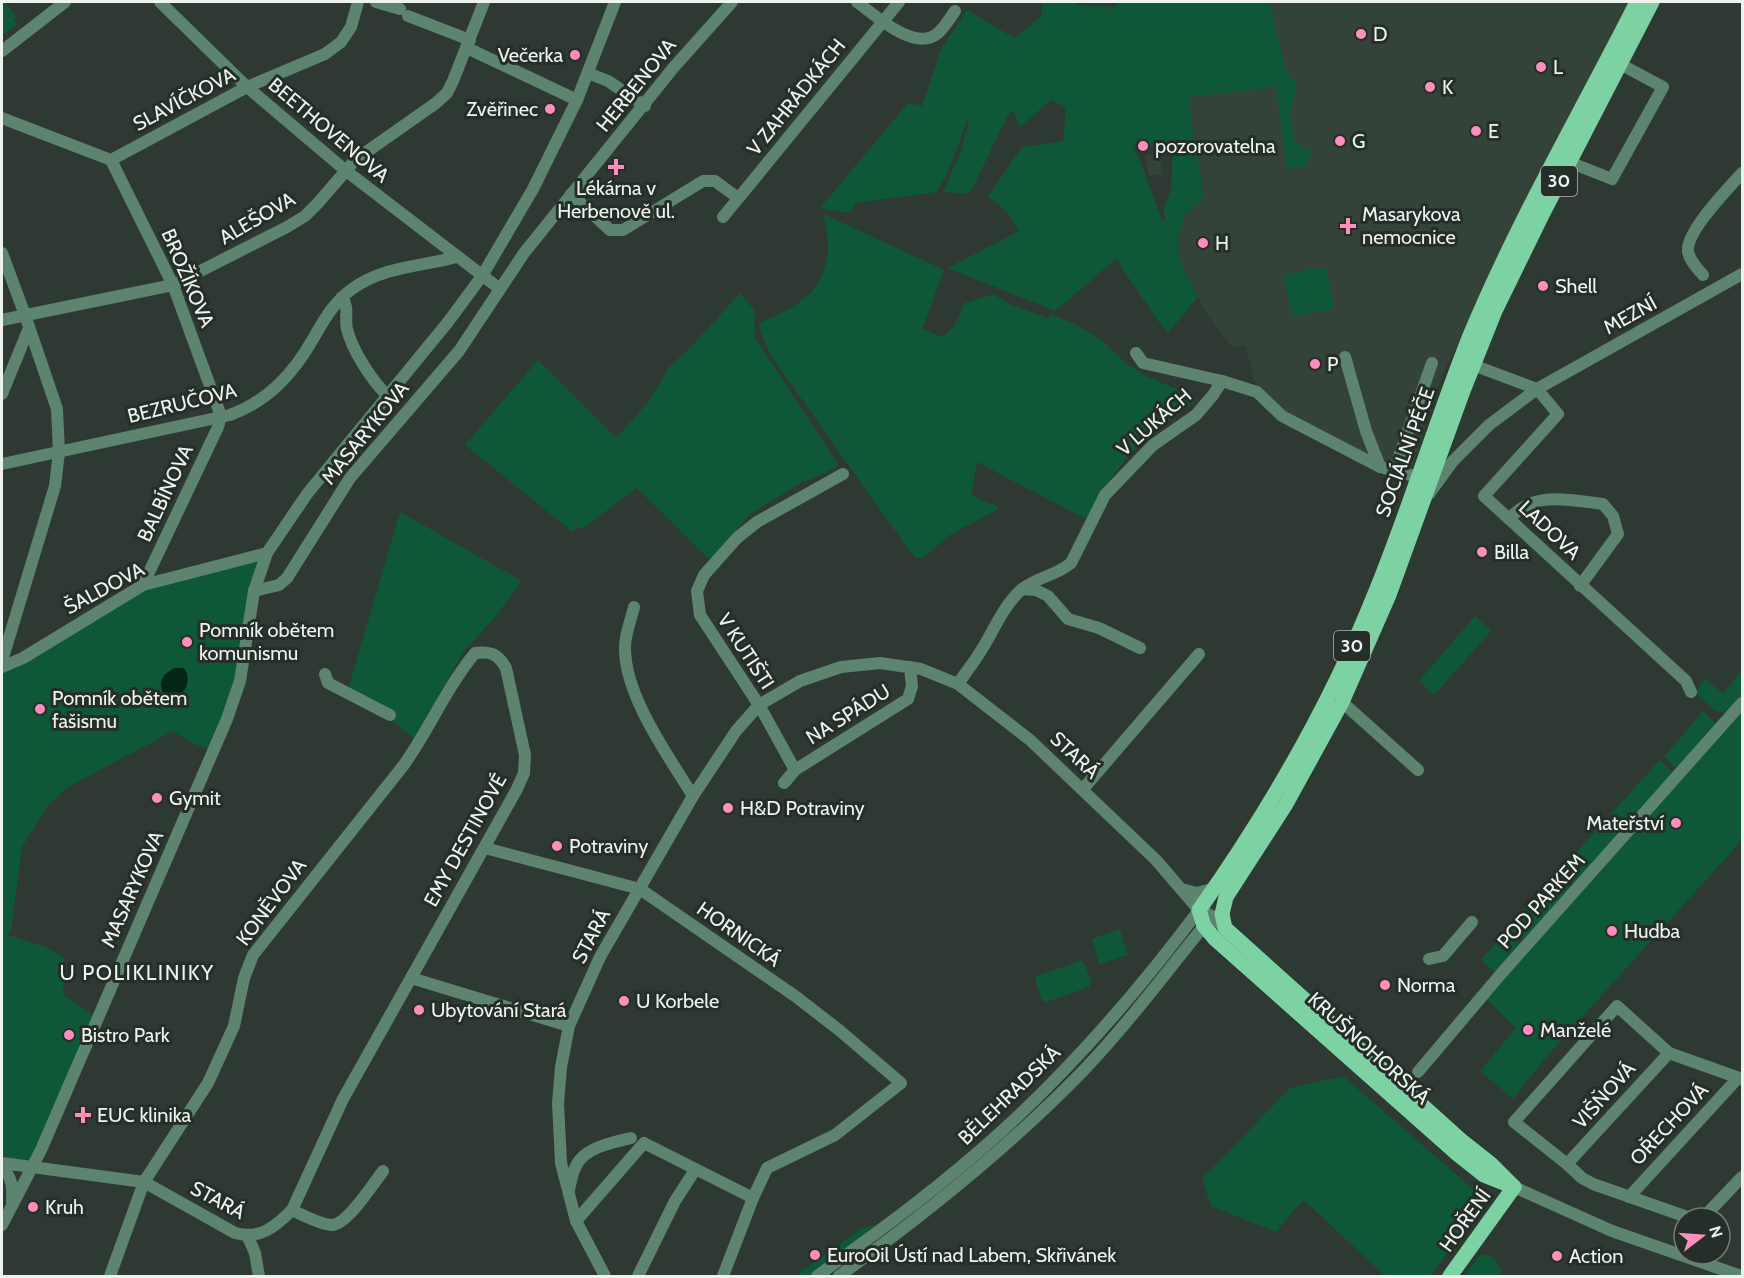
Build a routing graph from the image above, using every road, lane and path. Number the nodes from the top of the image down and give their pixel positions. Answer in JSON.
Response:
{"nodes":[{"id":1,"x":65,"y":2,"type":"edge"},
{"id":2,"x":160,"y":2,"type":"edge"},
{"id":3,"x":358,"y":2,"type":"edge"},
{"id":4,"x":376,"y":2,"type":"edge"},
{"id":5,"x":484,"y":2,"type":"edge"},
{"id":6,"x":615,"y":2,"type":"edge"},
{"id":7,"x":732,"y":2,"type":"edge"},
{"id":8,"x":857,"y":2,"type":"edge"},
{"id":9,"x":899,"y":2,"type":"edge"},
{"id":10,"x":1637,"y":2,"type":"edge"},
{"id":11,"x":1652,"y":2,"type":"edge"},
{"id":12,"x":955,"y":11,"type":"dead end"},
{"id":13,"x":883,"y":22,"type":"junction"},
{"id":14,"x":468,"y":44,"type":"junction"},
{"id":15,"x":2,"y":51,"type":"edge"},
{"id":16,"x":1620,"y":64,"type":"junction"},
{"id":17,"x":588,"y":73,"type":"junction"},
{"id":18,"x":247,"y":87,"type":"junction"},
{"id":19,"x":577,"y":100,"type":"junction"},
{"id":20,"x":645,"y":106,"type":"junction"},
{"id":21,"x":2,"y":118,"type":"edge"},
{"id":22,"x":111,"y":160,"type":"junction"},
{"id":23,"x":1569,"y":162,"type":"junction"},
{"id":24,"x":345,"y":170,"type":"junction"},
{"id":25,"x":1743,"y":173,"type":"edge"},
{"id":26,"x":571,"y":194,"type":"junction"},
{"id":27,"x":738,"y":198,"type":"junction"},
{"id":28,"x":723,"y":217,"type":"dead end"},
{"id":29,"x":2,"y":253,"type":"edge"},
{"id":30,"x":456,"y":257,"type":"junction"},
{"id":31,"x":1743,"y":274,"type":"edge"},
{"id":32,"x":1703,"y":275,"type":"dead end"},
{"id":33,"x":482,"y":276,"type":"junction"},
{"id":34,"x":173,"y":285,"type":"junction"},
{"id":35,"x":500,"y":289,"type":"junction"},
{"id":36,"x":342,"y":297,"type":"junction"},
{"id":37,"x":25,"y":315,"type":"junction"},
{"id":38,"x":2,"y":320,"type":"edge"},
{"id":39,"x":30,"y":328,"type":"junction"},
{"id":40,"x":1136,"y":353,"type":"dead end"},
{"id":41,"x":1345,"y":357,"type":"dead end"},
{"id":42,"x":1432,"y":363,"type":"dead end"},
{"id":43,"x":1467,"y":363,"type":"junction"},
{"id":44,"x":1222,"y":381,"type":"junction"},
{"id":45,"x":1537,"y":389,"type":"junction"},
{"id":46,"x":2,"y":394,"type":"edge"},
{"id":47,"x":387,"y":395,"type":"junction"},
{"id":48,"x":221,"y":416,"type":"junction"},
{"id":49,"x":59,"y":453,"type":"junction"},
{"id":50,"x":2,"y":464,"type":"edge"},
{"id":51,"x":1380,"y":467,"type":"junction"},
{"id":52,"x":1394,"y":471,"type":"junction"},
{"id":53,"x":843,"y":474,"type":"dead end"},
{"id":54,"x":1418,"y":477,"type":"junction"},
{"id":55,"x":1422,"y":502,"type":"junction"},
{"id":56,"x":1509,"y":519,"type":"junction"},
{"id":57,"x":267,"y":553,"type":"junction"},
{"id":58,"x":143,"y":585,"type":"junction"},
{"id":59,"x":1580,"y":586,"type":"junction"},
{"id":60,"x":1022,"y":589,"type":"junction"},
{"id":61,"x":254,"y":591,"type":"junction"},
{"id":62,"x":634,"y":607,"type":"dead end"},
{"id":63,"x":1140,"y":648,"type":"dead end"},
{"id":64,"x":488,"y":651,"type":"joint"},
{"id":65,"x":1199,"y":654,"type":"dead end"},
{"id":66,"x":2,"y":661,"type":"edge"},
{"id":67,"x":2,"y":667,"type":"edge"},
{"id":68,"x":910,"y":668,"type":"junction"},
{"id":69,"x":324,"y":674,"type":"dead end"},
{"id":70,"x":958,"y":684,"type":"junction"},
{"id":71,"x":1691,"y":693,"type":"dead end"},
{"id":72,"x":1342,"y":702,"type":"junction"},
{"id":73,"x":1743,"y":703,"type":"edge"},
{"id":74,"x":759,"y":705,"type":"junction"},
{"id":75,"x":390,"y":715,"type":"dead end"},
{"id":76,"x":795,"y":770,"type":"junction"},
{"id":77,"x":1418,"y":770,"type":"dead end"},
{"id":78,"x":784,"y":783,"type":"dead end"},
{"id":79,"x":1083,"y":789,"type":"junction"},
{"id":80,"x":693,"y":796,"type":"junction"},
{"id":81,"x":485,"y":848,"type":"junction"},
{"id":82,"x":640,"y":889,"type":"junction"},
{"id":83,"x":1181,"y":889,"type":"junction"},
{"id":84,"x":1220,"y":892,"type":"junction"},
{"id":85,"x":1206,"y":918,"type":"junction"},
{"id":86,"x":1472,"y":922,"type":"dead end"},
{"id":87,"x":1186,"y":928,"type":"junction"},
{"id":88,"x":1220,"y":933,"type":"junction"},
{"id":89,"x":1184,"y":953,"type":"junction"},
{"id":90,"x":1429,"y":959,"type":"dead end"},
{"id":91,"x":411,"y":978,"type":"junction"},
{"id":92,"x":569,"y":1026,"type":"junction"},
{"id":93,"x":1669,"y":1053,"type":"junction"},
{"id":94,"x":1418,"y":1072,"type":"dead end"},
{"id":95,"x":1741,"y":1078,"type":"edge"},
{"id":96,"x":631,"y":1138,"type":"dead end"},
{"id":97,"x":1567,"y":1164,"type":"junction"},
{"id":98,"x":2,"y":1165,"type":"edge"},
{"id":99,"x":32,"y":1167,"type":"junction"},
{"id":100,"x":695,"y":1170,"type":"junction"},
{"id":101,"x":383,"y":1171,"type":"dead end"},
{"id":102,"x":1743,"y":1177,"type":"edge"},
{"id":103,"x":144,"y":1182,"type":"junction"},
{"id":104,"x":1514,"y":1187,"type":"junction"},
{"id":105,"x":569,"y":1192,"type":"junction"},
{"id":106,"x":1629,"y":1197,"type":"junction"},
{"id":107,"x":753,"y":1198,"type":"junction"},
{"id":108,"x":12,"y":1206,"type":"junction"},
{"id":109,"x":1715,"y":1206,"type":"edge"},
{"id":110,"x":292,"y":1210,"type":"junction"},
{"id":111,"x":1672,"y":1212,"type":"edge"},
{"id":112,"x":576,"y":1221,"type":"junction"},
{"id":113,"x":2,"y":1225,"type":"edge"},
{"id":114,"x":248,"y":1237,"type":"junction"},
{"id":115,"x":1672,"y":1249,"type":"edge"},
{"id":116,"x":1716,"y":1266,"type":"edge"},
{"id":117,"x":110,"y":1276,"type":"edge"},
{"id":118,"x":259,"y":1276,"type":"edge"},
{"id":119,"x":604,"y":1276,"type":"edge"},
{"id":120,"x":638,"y":1276,"type":"edge"},
{"id":121,"x":723,"y":1276,"type":"edge"},
{"id":122,"x":817,"y":1276,"type":"edge"},
{"id":123,"x":839,"y":1276,"type":"edge"},
{"id":124,"x":1450,"y":1276,"type":"edge"},
{"id":125,"x":1741,"y":1276,"type":"edge"}],
"edges":[{"from":1,"to":15,"type":"street"},
{"from":2,"to":18,"type":"street","name":"BEETHOVENOVA"},
{"from":3,"to":18,"type":"street","name":"SLAVÍČKOVA"},
{"from":4,"to":14,"type":"street"},
{"from":5,"to":14,"type":"street","name":"ALEŠOVA"},
{"from":6,"to":17,"type":"street","name":"MASARYKOVA"},
{"from":7,"to":20,"type":"street","name":"HERBENOVA"},
{"from":8,"to":13,"type":"street"},
{"from":9,"to":13,"type":"street","name":"V ZAHRÁDKÁCH"},
{"from":10,"to":43,"type":"main road","name":"SOCIÁLNÍ PÉČE","number":"30"},
{"from":11,"to":16,"type":"main road","name":"SOCIÁLNÍ PÉČE","number":"30"},
{"from":12,"to":13,"type":"street"},
{"from":13,"to":27,"type":"street","name":"V ZAHRÁDKÁCH"},
{"from":14,"to":19,"type":"street"},
{"from":14,"to":24,"type":"street","name":"ALEŠOVA"},
{"from":16,"to":23,"type":"main road","name":"SOCIÁLNÍ PÉČE","number":"30"},
{"from":16,"to":23,"type":"street"},
{"from":17,"to":19,"type":"street","name":"MASARYKOVA"},
{"from":17,"to":20,"type":"street"},
{"from":18,"to":22,"type":"street","name":"SLAVÍČKOVA"},
{"from":18,"to":24,"type":"street","name":"BEETHOVENOVA"},
{"from":19,"to":33,"type":"street","name":"MASARYKOVA"},
{"from":20,"to":26,"type":"street","name":"HERBENOVA"},
{"from":21,"to":22,"type":"street"},
{"from":22,"to":34,"type":"street","name":"BROŽÍKOVA"},
{"from":23,"to":43,"type":"main road","name":"SOCIÁLNÍ PÉČE","number":"30"},
{"from":24,"to":30,"type":"street","name":"BEETHOVENOVA"},
{"from":24,"to":34,"type":"street","name":"ALEŠOVA"},
{"from":25,"to":32,"type":"street"},
{"from":26,"to":27,"type":"street"},
{"from":26,"to":35,"type":"street","name":"MASARYKOVA"},
{"from":27,"to":28,"type":"street","name":"V ZAHRÁDKÁCH"},
{"from":29,"to":37,"type":"street"},
{"from":30,"to":33,"type":"street","name":"BEETHOVENOVA"},
{"from":30,"to":36,"type":"street","name":"BEZRUČOVA"},
{"from":31,"to":45,"type":"street","name":"MEZNÍ"},
{"from":33,"to":35,"type":"street"},
{"from":33,"to":47,"type":"street","name":"MASARYKOVA"},
{"from":34,"to":37,"type":"street","name":"ALEŠOVA"},
{"from":34,"to":48,"type":"street","name":"BROŽÍKOVA"},
{"from":35,"to":61,"type":"street","name":"MASARYKOVA"},
{"from":36,"to":47,"type":"street"},
{"from":36,"to":48,"type":"street","name":"BEZRUČOVA"},
{"from":37,"to":38,"type":"street","name":"ALEŠOVA"},
{"from":37,"to":39,"type":"street"},
{"from":39,"to":46,"type":"street"},
{"from":39,"to":49,"type":"street"},
{"from":40,"to":44,"type":"street"},
{"from":41,"to":51,"type":"street"},
{"from":42,"to":52,"type":"street"},
{"from":43,"to":45,"type":"street"},
{"from":43,"to":54,"type":"main road","name":"SOCIÁLNÍ PÉČE","number":"30"},
{"from":43,"to":55,"type":"main road","name":"SOCIÁLNÍ PÉČE","number":"30"},
{"from":44,"to":51,"type":"street"},
{"from":44,"to":60,"type":"street","name":"V LUKÁCH"},
{"from":45,"to":55,"type":"street","name":"MEZNÍ"},
{"from":45,"to":56,"type":"street","name":"LADOVA"},
{"from":47,"to":57,"type":"street","name":"MASARYKOVA"},
{"from":48,"to":49,"type":"street","name":"BEZRUČOVA"},
{"from":48,"to":58,"type":"street","name":"BALBÍNOVA"},
{"from":49,"to":50,"type":"street","name":"BEZRUČOVA"},
{"from":49,"to":66,"type":"street"},
{"from":51,"to":52,"type":"street"},
{"from":52,"to":54,"type":"street"},
{"from":53,"to":74,"type":"street","name":"V KUTIŠTI"},
{"from":54,"to":84,"type":"main road","name":"SOCIÁLNÍ PÉČE","number":"30"},
{"from":55,"to":72,"type":"main road","name":"SOCIÁLNÍ PÉČE","number":"30"},
{"from":56,"to":59,"type":"street","name":"LADOVA"},
{"from":56,"to":59,"type":"street"},
{"from":57,"to":58,"type":"street","name":"ŠALDOVA"},
{"from":57,"to":61,"type":"street","name":"MASARYKOVA"},
{"from":58,"to":67,"type":"street","name":"ŠALDOVA"},
{"from":59,"to":71,"type":"street","name":"LADOVA"},
{"from":60,"to":63,"type":"street"},
{"from":60,"to":70,"type":"street","name":"V LUKÁCH"},
{"from":61,"to":99,"type":"street","name":"MASARYKOVA"},
{"from":62,"to":80,"type":"street"},
{"from":64,"to":81,"type":"street","name":"EMY DESTINOVÉ"},
{"from":64,"to":103,"type":"street","name":"KONĚVOVA"},
{"from":65,"to":79,"type":"street"},
{"from":68,"to":70,"type":"street","name":"STARÁ"},
{"from":68,"to":74,"type":"street","name":"STARÁ"},
{"from":68,"to":76,"type":"street","name":"NA SPÁDU"},
{"from":69,"to":75,"type":"street"},
{"from":70,"to":79,"type":"street","name":"STARÁ"},
{"from":72,"to":77,"type":"street"},
{"from":72,"to":84,"type":"main road","name":"SOCIÁLNÍ PÉČE","number":"30"},
{"from":73,"to":94,"type":"street","name":"POD PARKEM"},
{"from":74,"to":76,"type":"street","name":"V KUTIŠTI"},
{"from":74,"to":80,"type":"street","name":"STARÁ"},
{"from":76,"to":78,"type":"street","name":"NA SPÁDU"},
{"from":79,"to":83,"type":"street","name":"STARÁ"},
{"from":80,"to":82,"type":"street","name":"STARÁ"},
{"from":81,"to":82,"type":"street","name":"HORNICKÁ"},
{"from":81,"to":91,"type":"street","name":"EMY DESTINOVÉ"},
{"from":82,"to":92,"type":"street","name":"STARÁ"},
{"from":82,"to":107,"type":"street","name":"HORNICKÁ"},
{"from":83,"to":84,"type":"street"},
{"from":83,"to":85,"type":"street","name":"STARÁ"},
{"from":83,"to":87,"type":"street","name":"STARÁ"},
{"from":84,"to":85,"type":"main road","name":"SOCIÁLNÍ PÉČE","number":"30"},
{"from":84,"to":88,"type":"main road"},
{"from":85,"to":87,"type":"street","name":"BĚLEHRADSKÁ"},
{"from":85,"to":88,"type":"main road","name":"KRUŠNOHORSKÁ"},
{"from":85,"to":89,"type":"street","name":"BĚLEHRADSKÁ"},
{"from":86,"to":90,"type":"street"},
{"from":87,"to":122,"type":"street","name":"BĚLEHRADSKÁ"},
{"from":88,"to":89,"type":"street","name":"BĚLEHRADSKÁ"},
{"from":88,"to":104,"type":"main road","name":"KRUŠNOHORSKÁ"},
{"from":89,"to":123,"type":"street","name":"BĚLEHRADSKÁ"},
{"from":91,"to":92,"type":"street"},
{"from":91,"to":110,"type":"street","name":"STARÁ"},
{"from":92,"to":105,"type":"street","name":"STARÁ"},
{"from":93,"to":95,"type":"street"},
{"from":93,"to":97,"type":"street","name":"VIŠŇOVÁ"},
{"from":93,"to":97,"type":"street"},
{"from":95,"to":106,"type":"street","name":"OŘECHOVÁ"},
{"from":96,"to":105,"type":"street"},
{"from":97,"to":106,"type":"street"},
{"from":98,"to":99,"type":"street","name":"STARÁ"},
{"from":98,"to":108,"type":"street"},
{"from":99,"to":103,"type":"street","name":"STARÁ"},
{"from":99,"to":108,"type":"street","name":"MASARYKOVA"},
{"from":100,"to":107,"type":"street"},
{"from":100,"to":112,"type":"street"},
{"from":100,"to":120,"type":"street"},
{"from":101,"to":110,"type":"street"},
{"from":102,"to":109,"type":"street"},
{"from":103,"to":114,"type":"street","name":"STARÁ"},
{"from":103,"to":117,"type":"street","name":"KONĚVOVA"},
{"from":104,"to":115,"type":"street","name":"KRUŠNOHORSKÁ"},
{"from":104,"to":124,"type":"main road","name":"HOŘENÍ"},
{"from":105,"to":112,"type":"street","name":"STARÁ"},
{"from":106,"to":111,"type":"street"},
{"from":107,"to":121,"type":"street","name":"HORNICKÁ"},
{"from":108,"to":113,"type":"street","name":"MASARYKOVA"},
{"from":110,"to":114,"type":"street","name":"STARÁ"},
{"from":112,"to":119,"type":"street","name":"STARÁ"},
{"from":114,"to":118,"type":"street"},
{"from":116,"to":125,"type":"street","name":"KRUŠNOHORSKÁ"}]}
